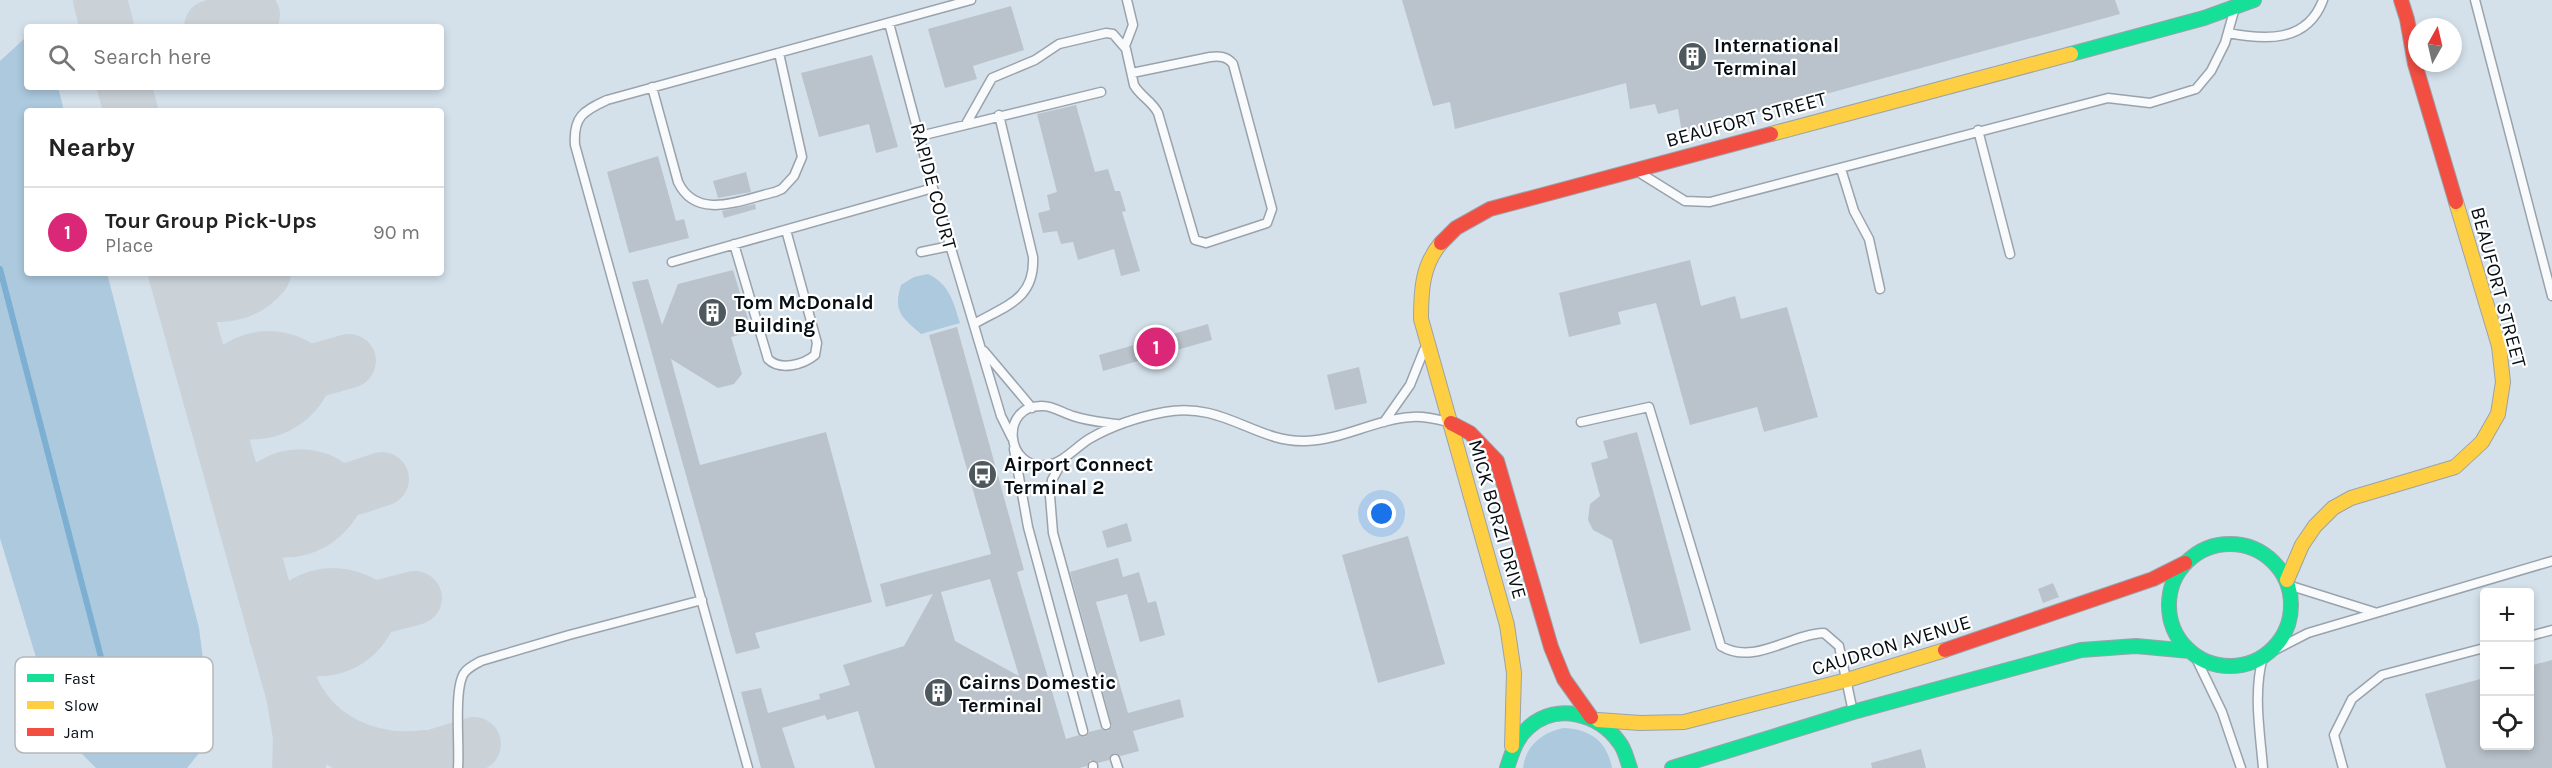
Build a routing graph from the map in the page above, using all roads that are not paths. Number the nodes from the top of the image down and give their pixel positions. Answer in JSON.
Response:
{"nodes":[{"id":1,"x":971,"y":0,"type":"edge"},
{"id":2,"x":1127,"y":0,"type":"edge"},
{"id":3,"x":2254,"y":0,"type":"edge"},
{"id":4,"x":2323,"y":0,"type":"edge"},
{"id":5,"x":2401,"y":0,"type":"edge"},
{"id":6,"x":2475,"y":0,"type":"edge"},
{"id":7,"x":2235,"y":7,"type":"junction"},
{"id":8,"x":889,"y":23,"type":"junction"},
{"id":9,"x":2228,"y":33,"type":"junction"},
{"id":10,"x":1125,"y":46,"type":"junction"},
{"id":11,"x":779,"y":53,"type":"junction"},
{"id":12,"x":1132,"y":74,"type":"junction"},
{"id":13,"x":652,"y":87,"type":"junction"},
{"id":14,"x":1101,"y":92,"type":"dead end"},
{"id":15,"x":999,"y":115,"type":"junction"},
{"id":16,"x":966,"y":124,"type":"junction"},
{"id":17,"x":1978,"y":130,"type":"junction"},
{"id":18,"x":920,"y":136,"type":"junction"},
{"id":19,"x":1841,"y":169,"type":"junction"},
{"id":20,"x":1635,"y":170,"type":"junction"},
{"id":21,"x":933,"y":188,"type":"junction"},
{"id":22,"x":786,"y":230,"type":"junction"},
{"id":23,"x":734,"y":244,"type":"junction"},
{"id":24,"x":950,"y":246,"type":"junction"},
{"id":25,"x":921,"y":252,"type":"dead end"},
{"id":26,"x":2010,"y":254,"type":"dead end"},
{"id":27,"x":672,"y":262,"type":"dead end"},
{"id":28,"x":2550,"y":282,"type":"edge"},
{"id":29,"x":1880,"y":289,"type":"dead end"},
{"id":30,"x":2552,"y":296,"type":"edge"},
{"id":31,"x":974,"y":324,"type":"junction"},
{"id":32,"x":1426,"y":344,"type":"junction"},
{"id":33,"x":982,"y":348,"type":"junction"},
{"id":34,"x":1032,"y":408,"type":"junction"},
{"id":35,"x":1581,"y":422,"type":"dead end"},
{"id":36,"x":1384,"y":423,"type":"junction"},
{"id":37,"x":1450,"y":423,"type":"junction"},
{"id":38,"x":1117,"y":424,"type":"junction"},
{"id":39,"x":1013,"y":443,"type":"junction"},
{"id":40,"x":1065,"y":457,"type":"junction"},
{"id":41,"x":2552,"y":561,"type":"edge"},
{"id":42,"x":2186,"y":563,"type":"junction"},
{"id":43,"x":2288,"y":583,"type":"junction"},
{"id":44,"x":702,"y":600,"type":"junction"},
{"id":45,"x":2375,"y":612,"type":"junction"},
{"id":46,"x":2552,"y":630,"type":"edge"},
{"id":47,"x":2534,"y":635,"type":"edge"},
{"id":48,"x":2480,"y":649,"type":"edge"},
{"id":49,"x":2192,"y":653,"type":"junction"},
{"id":50,"x":2267,"y":654,"type":"junction"},
{"id":51,"x":1847,"y":680,"type":"junction"},
{"id":52,"x":1853,"y":712,"type":"junction"},
{"id":53,"x":1594,"y":718,"type":"junction"},
{"id":54,"x":1106,"y":725,"type":"dead end"},
{"id":55,"x":1083,"y":731,"type":"dead end"},
{"id":56,"x":1509,"y":756,"type":"edge"},
{"id":57,"x":458,"y":768,"type":"edge"},
{"id":58,"x":748,"y":768,"type":"edge"},
{"id":59,"x":1498,"y":768,"type":"edge"},
{"id":60,"x":1630,"y":768,"type":"edge"},
{"id":61,"x":1672,"y":768,"type":"edge"},
{"id":62,"x":2241,"y":768,"type":"edge"},
{"id":63,"x":2263,"y":768,"type":"edge"},
{"id":64,"x":2343,"y":768,"type":"edge"}],
"edges":[{"from":1,"to":8,"type":"lane"},
{"from":2,"to":10,"type":"lane"},
{"from":3,"to":7,"type":"street","name":"BEAUFORT STREET"},
{"from":4,"to":9,"type":"lane"},
{"from":5,"to":43,"type":"street","name":"BEAUFORT STREET"},
{"from":6,"to":28,"type":"lane"},
{"from":7,"to":9,"type":"lane"},
{"from":7,"to":20,"type":"street","name":"BEAUFORT STREET"},
{"from":8,"to":11,"type":"lane"},
{"from":8,"to":18,"type":"lane","name":"RAPIDE COURT"},
{"from":9,"to":17,"type":"lane"},
{"from":10,"to":12,"type":"lane"},
{"from":10,"to":16,"type":"lane"},
{"from":11,"to":13,"type":"lane"},
{"from":11,"to":13,"type":"lane"},
{"from":12,"to":12,"type":"lane"},
{"from":13,"to":44,"type":"lane"},
{"from":14,"to":15,"type":"lane"},
{"from":15,"to":16,"type":"lane"},
{"from":15,"to":31,"type":"lane"},
{"from":16,"to":18,"type":"lane"},
{"from":17,"to":19,"type":"lane"},
{"from":17,"to":26,"type":"lane"},
{"from":18,"to":21,"type":"lane","name":"RAPIDE COURT"},
{"from":19,"to":20,"type":"lane"},
{"from":19,"to":29,"type":"lane"},
{"from":20,"to":32,"type":"street","name":"BEAUFORT STREET"},
{"from":21,"to":22,"type":"lane"},
{"from":21,"to":24,"type":"lane","name":"RAPIDE COURT"},
{"from":22,"to":23,"type":"lane"},
{"from":22,"to":23,"type":"lane"},
{"from":23,"to":27,"type":"lane"},
{"from":24,"to":25,"type":"lane"},
{"from":24,"to":31,"type":"lane","name":"RAPIDE COURT"},
{"from":28,"to":30,"type":"lane"},
{"from":31,"to":33,"type":"lane","name":"RAPIDE COURT"},
{"from":32,"to":36,"type":"lane"},
{"from":32,"to":37,"type":"street","name":"BEAUFORT STREET"},
{"from":33,"to":34,"type":"lane","name":"RAPIDE COURT"},
{"from":33,"to":39,"type":"lane","name":"RAPIDE COURT"},
{"from":34,"to":38,"type":"lane"},
{"from":34,"to":39,"type":"lane"},
{"from":35,"to":51,"type":"lane"},
{"from":36,"to":37,"type":"lane"},
{"from":36,"to":38,"type":"lane"},
{"from":37,"to":53,"type":"street","name":"MICK BORZI DRIVE"},
{"from":37,"to":56,"type":"street","name":"MICK BORZI DRIVE"},
{"from":38,"to":40,"type":"lane"},
{"from":39,"to":40,"type":"lane"},
{"from":39,"to":55,"type":"lane","name":"RAPIDE COURT"},
{"from":40,"to":54,"type":"lane"},
{"from":41,"to":45,"type":"lane"},
{"from":42,"to":43,"type":"street"},
{"from":42,"to":49,"type":"street"},
{"from":42,"to":51,"type":"street","name":"CAUDRON AVENUE"},
{"from":43,"to":45,"type":"lane"},
{"from":43,"to":50,"type":"street"},
{"from":44,"to":57,"type":"lane"},
{"from":44,"to":58,"type":"lane"},
{"from":45,"to":50,"type":"lane"},
{"from":46,"to":47,"type":"lane"},
{"from":48,"to":64,"type":"lane"},
{"from":49,"to":50,"type":"street"},
{"from":49,"to":52,"type":"street"},
{"from":49,"to":62,"type":"lane"},
{"from":50,"to":63,"type":"lane"},
{"from":51,"to":52,"type":"lane"},
{"from":51,"to":53,"type":"street","name":"CAUDRON AVENUE"},
{"from":52,"to":61,"type":"street"},
{"from":53,"to":56,"type":"street","name":"CAUDRON AVENUE"},
{"from":53,"to":60,"type":"street","name":"MICK BORZI DRIVE"},
{"from":56,"to":59,"type":"lane"}]}
